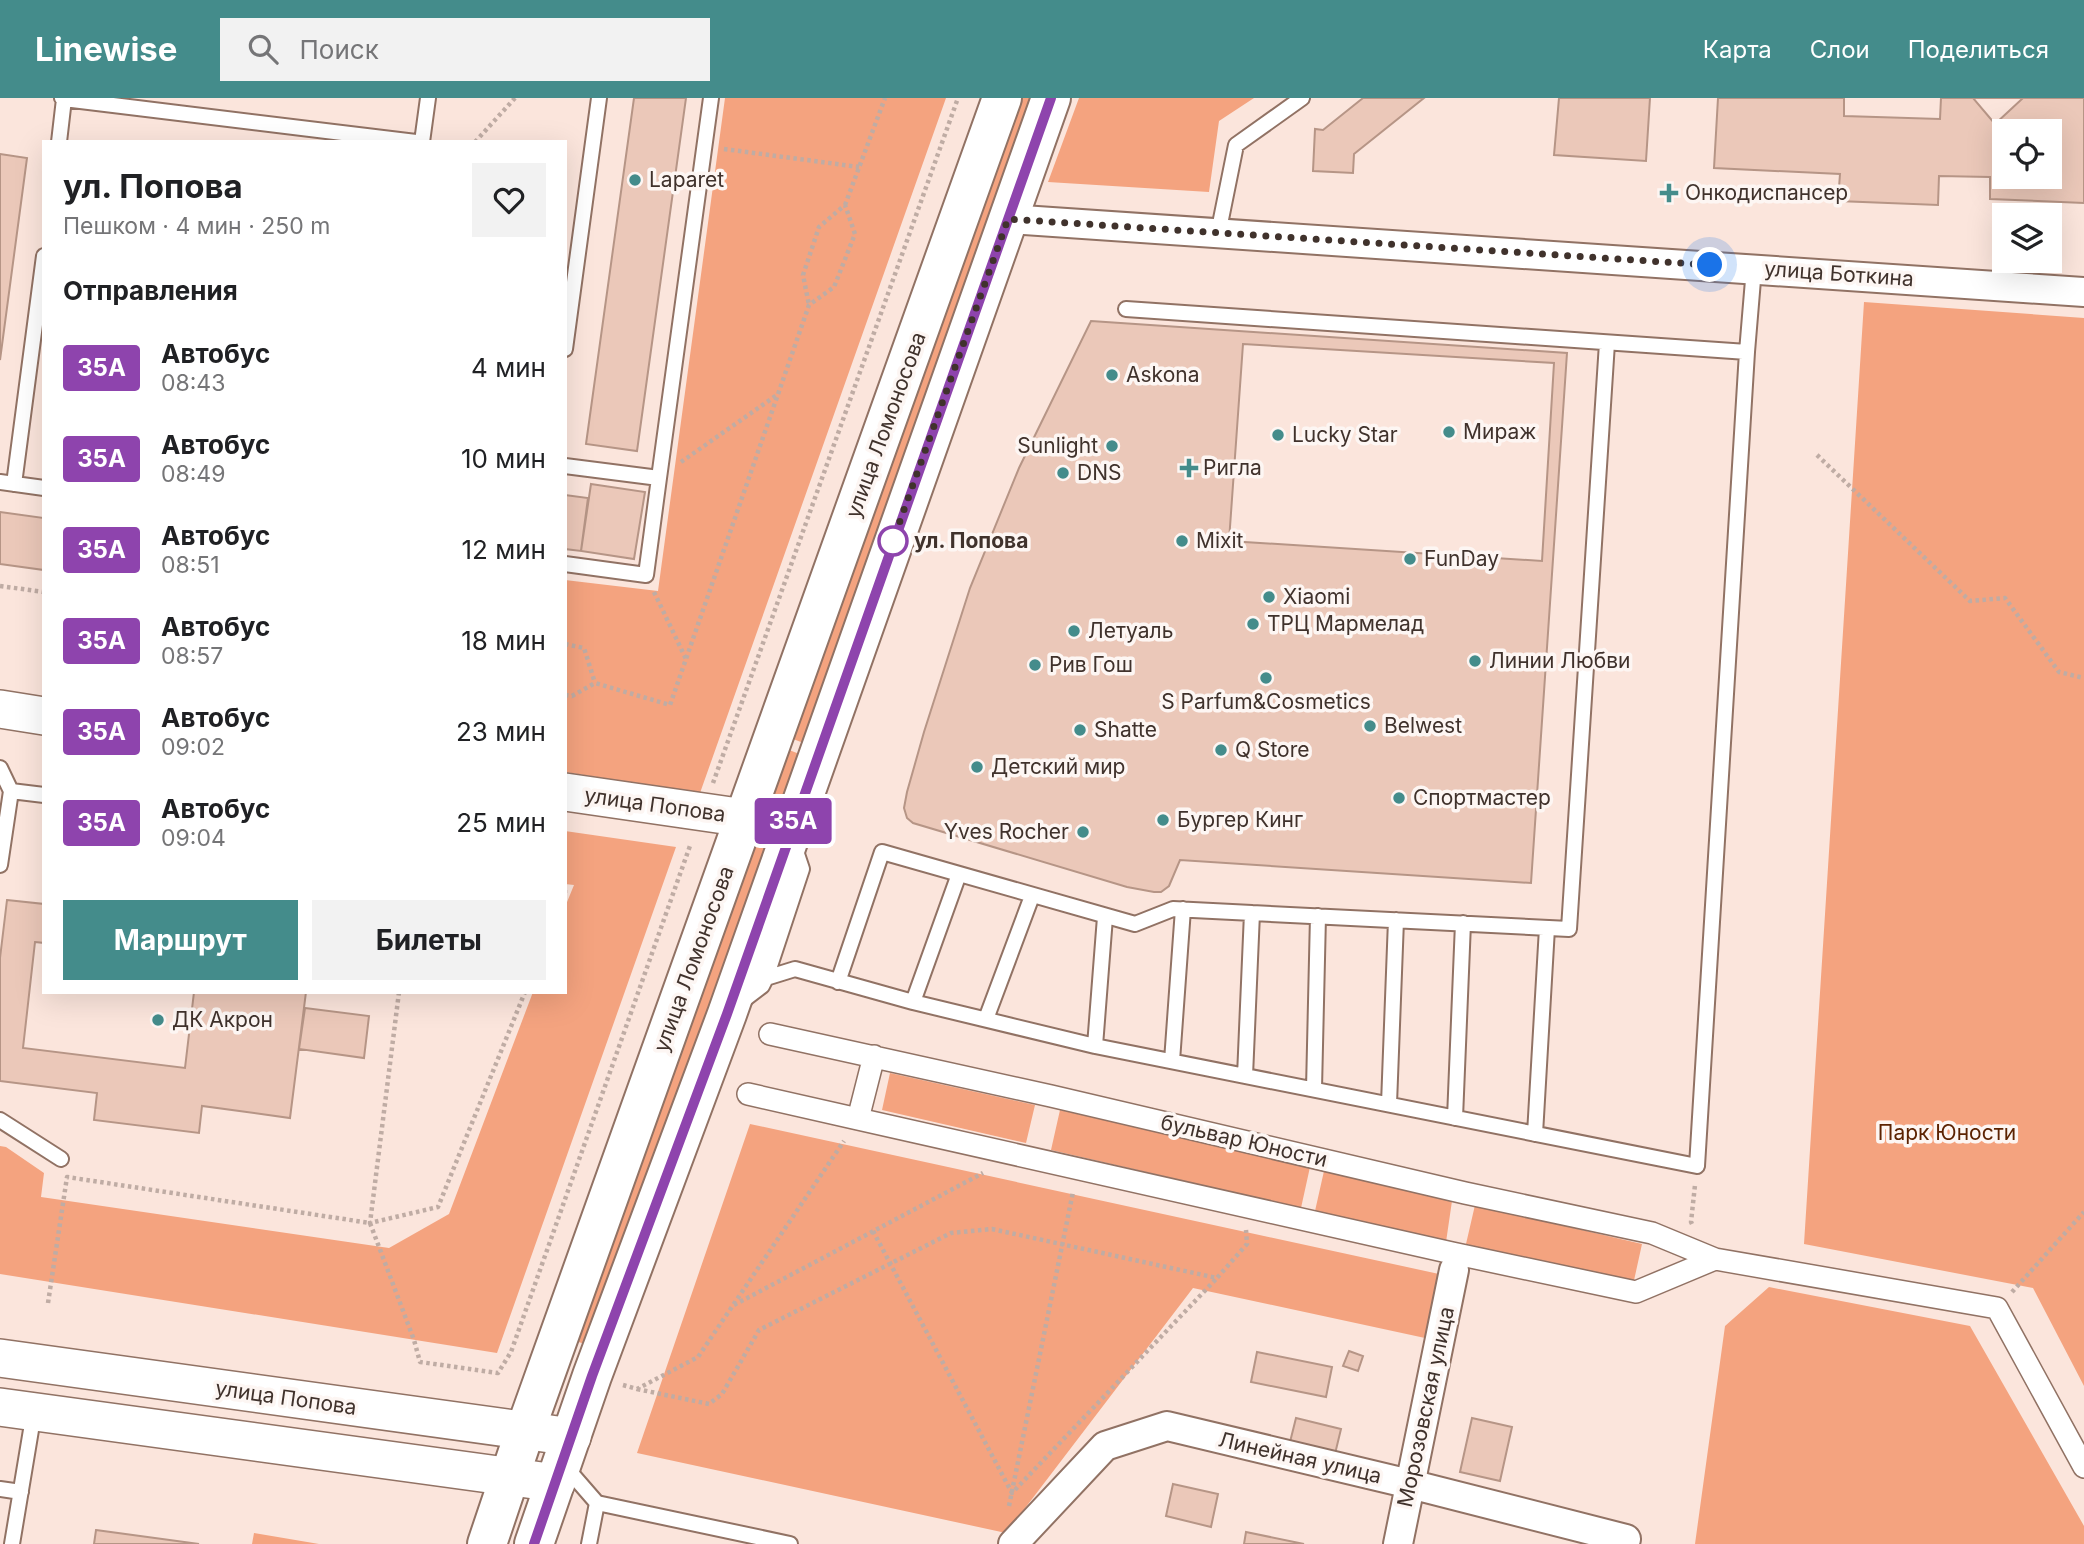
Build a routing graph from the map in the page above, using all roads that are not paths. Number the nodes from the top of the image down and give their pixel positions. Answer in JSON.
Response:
{"nodes":[{"id":1,"x":63,"y":98,"type":"edge"},
{"id":2,"x":428,"y":98,"type":"edge"},
{"id":3,"x":599,"y":98,"type":"edge"},
{"id":4,"x":711,"y":98,"type":"edge"},
{"id":5,"x":1002,"y":98,"type":"edge"},
{"id":6,"x":1051,"y":98,"type":"edge"},
{"id":7,"x":1302,"y":98,"type":"edge"},
{"id":8,"x":59,"y":140,"type":"edge"},
{"id":9,"x":400,"y":140,"type":"edge"},
{"id":10,"x":422,"y":140,"type":"edge"},
{"id":11,"x":1008,"y":219,"type":"junction"},
{"id":12,"x":1218,"y":234,"type":"junction"},
{"id":13,"x":42,"y":268,"type":"edge"},
{"id":14,"x":1754,"y":268,"type":"junction"},
{"id":15,"x":2084,"y":292,"type":"edge"},
{"id":16,"x":1126,"y":309,"type":"dead end"},
{"id":17,"x":567,"y":334,"type":"edge"},
{"id":18,"x":1607,"y":343,"type":"junction"},
{"id":19,"x":1746,"y":352,"type":"junction"},
{"id":20,"x":567,"y":466,"type":"edge"},
{"id":21,"x":659,"y":478,"type":"junction"},
{"id":22,"x":7,"y":483,"type":"edge"},
{"id":23,"x":42,"y":488,"type":"edge"},
{"id":24,"x":567,"y":564,"type":"edge"},
{"id":25,"x":0,"y":709,"type":"edge"},
{"id":26,"x":42,"y":716,"type":"edge"},
{"id":27,"x":0,"y":768,"type":"edge"},
{"id":28,"x":11,"y":791,"type":"junction"},
{"id":29,"x":567,"y":792,"type":"edge"},
{"id":30,"x":42,"y":796,"type":"edge"},
{"id":31,"x":745,"y":818,"type":"junction"},
{"id":32,"x":790,"y":831,"type":"junction"},
{"id":33,"x":0,"y":865,"type":"edge"},
{"id":34,"x":959,"y":874,"type":"junction"},
{"id":35,"x":1032,"y":896,"type":"junction"},
{"id":36,"x":1183,"y":909,"type":"junction"},
{"id":37,"x":1252,"y":913,"type":"junction"},
{"id":38,"x":1318,"y":916,"type":"junction"},
{"id":39,"x":1105,"y":917,"type":"junction"},
{"id":40,"x":1396,"y":920,"type":"junction"},
{"id":41,"x":1463,"y":923,"type":"junction"},
{"id":42,"x":1546,"y":928,"type":"junction"},
{"id":43,"x":766,"y":978,"type":"junction"},
{"id":44,"x":838,"y":982,"type":"junction"},
{"id":45,"x":913,"y":1002,"type":"junction"},
{"id":46,"x":727,"y":1014,"type":"junction"},
{"id":47,"x":986,"y":1019,"type":"junction"},
{"id":48,"x":770,"y":1034,"type":"dead end"},
{"id":49,"x":1095,"y":1046,"type":"junction"},
{"id":50,"x":874,"y":1056,"type":"junction"},
{"id":51,"x":1172,"y":1061,"type":"junction"},
{"id":52,"x":1245,"y":1076,"type":"junction"},
{"id":53,"x":1314,"y":1090,"type":"junction"},
{"id":54,"x":748,"y":1094,"type":"dead end"},
{"id":55,"x":1389,"y":1104,"type":"junction"},
{"id":56,"x":1455,"y":1118,"type":"junction"},
{"id":57,"x":858,"y":1119,"type":"junction"},
{"id":58,"x":0,"y":1120,"type":"edge"},
{"id":59,"x":1535,"y":1134,"type":"junction"},
{"id":60,"x":61,"y":1159,"type":"dead end"},
{"id":61,"x":1715,"y":1259,"type":"junction"},
{"id":62,"x":1454,"y":1270,"type":"dead end"},
{"id":63,"x":0,"y":1358,"type":"edge"},
{"id":64,"x":17,"y":1410,"type":"edge"},
{"id":65,"x":525,"y":1431,"type":"junction"},
{"id":66,"x":564,"y":1462,"type":"junction"},
{"id":67,"x":2084,"y":1467,"type":"edge"},
{"id":68,"x":509,"y":1478,"type":"junction"},
{"id":69,"x":1410,"y":1484,"type":"junction"},
{"id":70,"x":0,"y":1489,"type":"edge"},
{"id":71,"x":21,"y":1492,"type":"junction"},
{"id":72,"x":597,"y":1503,"type":"junction"},
{"id":73,"x":1010,"y":1531,"type":"edge"},
{"id":74,"x":1626,"y":1539,"type":"dead end"},
{"id":75,"x":12,"y":1544,"type":"edge"},
{"id":76,"x":487,"y":1544,"type":"edge"},
{"id":77,"x":534,"y":1544,"type":"edge"},
{"id":78,"x":589,"y":1544,"type":"edge"},
{"id":79,"x":790,"y":1544,"type":"edge"},
{"id":80,"x":1398,"y":1544,"type":"edge"}],
"edges":[{"from":1,"to":8,"type":"lane"},
{"from":1,"to":9,"type":"lane"},
{"from":2,"to":10,"type":"lane"},
{"from":3,"to":17,"type":"lane"},
{"from":4,"to":21,"type":"lane"},
{"from":5,"to":31,"type":"main road","name":"улица Ломоносова"},
{"from":6,"to":11,"type":"main road"},
{"from":7,"to":12,"type":"lane"},
{"from":11,"to":12,"type":"street","name":"улица Боткина"},
{"from":11,"to":32,"type":"main road"},
{"from":12,"to":14,"type":"street","name":"улица Боткина"},
{"from":13,"to":22,"type":"lane"},
{"from":14,"to":15,"type":"street","name":"улица Боткина"},
{"from":14,"to":19,"type":"lane"},
{"from":16,"to":18,"type":"lane"},
{"from":18,"to":19,"type":"lane"},
{"from":18,"to":42,"type":"lane"},
{"from":19,"to":59,"type":"lane"},
{"from":20,"to":21,"type":"lane"},
{"from":21,"to":24,"type":"lane"},
{"from":22,"to":23,"type":"lane"},
{"from":25,"to":26,"type":"street"},
{"from":27,"to":28,"type":"lane"},
{"from":28,"to":30,"type":"lane"},
{"from":28,"to":33,"type":"lane"},
{"from":29,"to":31,"type":"street","name":"улица Попова"},
{"from":31,"to":65,"type":"main road","name":"улица Ломоносова"},
{"from":32,"to":43,"type":"lane"},
{"from":32,"to":46,"type":"main road"},
{"from":34,"to":35,"type":"lane"},
{"from":34,"to":44,"type":"lane"},
{"from":34,"to":45,"type":"lane"},
{"from":35,"to":39,"type":"lane"},
{"from":35,"to":47,"type":"lane"},
{"from":36,"to":37,"type":"lane"},
{"from":36,"to":39,"type":"lane"},
{"from":36,"to":51,"type":"lane"},
{"from":37,"to":38,"type":"lane"},
{"from":37,"to":52,"type":"lane"},
{"from":38,"to":40,"type":"lane"},
{"from":38,"to":53,"type":"lane"},
{"from":39,"to":49,"type":"lane"},
{"from":40,"to":41,"type":"lane"},
{"from":40,"to":55,"type":"lane"},
{"from":41,"to":42,"type":"lane"},
{"from":41,"to":56,"type":"lane"},
{"from":42,"to":59,"type":"lane"},
{"from":43,"to":44,"type":"lane"},
{"from":43,"to":46,"type":"lane"},
{"from":44,"to":45,"type":"lane"},
{"from":45,"to":47,"type":"lane"},
{"from":46,"to":66,"type":"main road"},
{"from":47,"to":49,"type":"lane"},
{"from":48,"to":50,"type":"street","name":"бульвар Юности"},
{"from":49,"to":51,"type":"lane"},
{"from":50,"to":57,"type":"street"},
{"from":50,"to":61,"type":"street","name":"бульвар Юности"},
{"from":51,"to":52,"type":"lane"},
{"from":52,"to":53,"type":"lane"},
{"from":53,"to":55,"type":"lane"},
{"from":54,"to":57,"type":"street"},
{"from":55,"to":56,"type":"lane"},
{"from":56,"to":59,"type":"lane"},
{"from":57,"to":61,"type":"street"},
{"from":58,"to":60,"type":"lane"},
{"from":61,"to":67,"type":"street","name":"бульвар Юности"},
{"from":62,"to":69,"type":"street","name":"Морозовская улица"},
{"from":63,"to":65,"type":"street","name":"улица Попова"},
{"from":64,"to":68,"type":"street"},
{"from":64,"to":71,"type":"lane"},
{"from":65,"to":66,"type":"street","name":"улица Попова"},
{"from":65,"to":68,"type":"main road","name":"улица Ломоносова"},
{"from":66,"to":68,"type":"street"},
{"from":66,"to":72,"type":"lane"},
{"from":66,"to":77,"type":"main road"},
{"from":68,"to":76,"type":"main road","name":"улица Ломоносова"},
{"from":69,"to":73,"type":"street","name":"Линейная улица"},
{"from":69,"to":74,"type":"street","name":"Линейная улица"},
{"from":69,"to":80,"type":"street","name":"Морозовская улица"},
{"from":70,"to":71,"type":"lane"},
{"from":71,"to":75,"type":"lane"},
{"from":72,"to":78,"type":"lane"},
{"from":72,"to":79,"type":"lane"}]}
